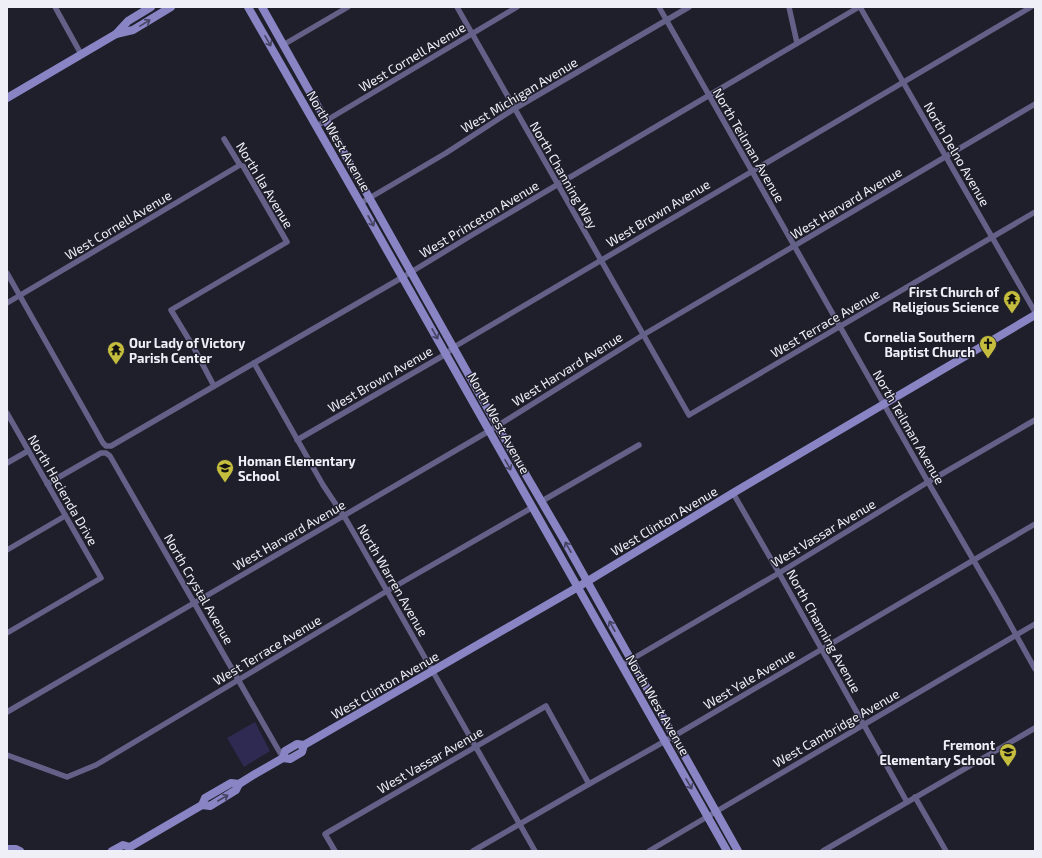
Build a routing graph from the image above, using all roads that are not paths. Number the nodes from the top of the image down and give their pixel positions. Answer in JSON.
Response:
{"nodes":[{"id":1,"x":55,"y":7,"type":"edge"},
{"id":2,"x":151,"y":7,"type":"edge"},
{"id":3,"x":171,"y":7,"type":"edge"},
{"id":4,"x":248,"y":7,"type":"edge"},
{"id":5,"x":262,"y":7,"type":"edge"},
{"id":6,"x":348,"y":7,"type":"edge"},
{"id":7,"x":457,"y":7,"type":"edge"},
{"id":8,"x":517,"y":7,"type":"edge"},
{"id":9,"x":659,"y":7,"type":"edge"},
{"id":10,"x":689,"y":7,"type":"edge"},
{"id":11,"x":789,"y":7,"type":"edge"},
{"id":12,"x":859,"y":7,"type":"edge"},
{"id":13,"x":1030,"y":7,"type":"edge"},
{"id":14,"x":666,"y":20,"type":"junction"},
{"id":15,"x":116,"y":34,"type":"junction"},
{"id":16,"x":472,"y":34,"type":"junction"},
{"id":17,"x":797,"y":43,"type":"junction"},
{"id":18,"x":283,"y":46,"type":"junction"},
{"id":19,"x":82,"y":54,"type":"junction"},
{"id":20,"x":903,"y":82,"type":"junction"},
{"id":21,"x":708,"y":96,"type":"junction"},
{"id":22,"x":7,"y":98,"type":"edge"},
{"id":23,"x":1035,"y":104,"type":"edge"},
{"id":24,"x":514,"y":109,"type":"junction"},
{"id":25,"x":326,"y":121,"type":"junction"},
{"id":26,"x":317,"y":126,"type":"junction"},
{"id":27,"x":224,"y":139,"type":"dead end"},
{"id":28,"x":946,"y":157,"type":"junction"},
{"id":29,"x":240,"y":165,"type":"junction"},
{"id":30,"x":752,"y":171,"type":"junction"},
{"id":31,"x":557,"y":185,"type":"junction"},
{"id":32,"x":370,"y":198,"type":"junction"},
{"id":33,"x":361,"y":203,"type":"junction"},
{"id":34,"x":1035,"y":212,"type":"edge"},
{"id":35,"x":992,"y":238,"type":"junction"},
{"id":36,"x":794,"y":247,"type":"junction"},
{"id":37,"x":600,"y":260,"type":"junction"},
{"id":38,"x":412,"y":272,"type":"junction"},
{"id":39,"x":7,"y":273,"type":"edge"},
{"id":40,"x":403,"y":277,"type":"junction"},
{"id":41,"x":20,"y":296,"type":"junction"},
{"id":42,"x":7,"y":303,"type":"edge"},
{"id":43,"x":1035,"y":313,"type":"edge"},
{"id":44,"x":840,"y":327,"type":"junction"},
{"id":45,"x":643,"y":336,"type":"junction"},
{"id":46,"x":454,"y":347,"type":"junction"},
{"id":47,"x":446,"y":354,"type":"junction"},
{"id":48,"x":254,"y":363,"type":"junction"},
{"id":49,"x":214,"y":386,"type":"junction"},
{"id":50,"x":884,"y":404,"type":"junction"},
{"id":51,"x":7,"y":413,"type":"edge"},
{"id":52,"x":689,"y":415,"type":"joint"},
{"id":53,"x":1035,"y":420,"type":"edge"},
{"id":54,"x":497,"y":425,"type":"junction"},
{"id":55,"x":489,"y":430,"type":"junction"},
{"id":56,"x":297,"y":440,"type":"junction"},
{"id":57,"x":639,"y":445,"type":"dead end"},
{"id":58,"x":28,"y":451,"type":"junction"},
{"id":59,"x":7,"y":463,"type":"edge"},
{"id":60,"x":928,"y":482,"type":"junction"},
{"id":61,"x":47,"y":484,"type":"junction"},
{"id":62,"x":733,"y":493,"type":"junction"},
{"id":63,"x":542,"y":501,"type":"junction"},
{"id":64,"x":533,"y":507,"type":"junction"},
{"id":65,"x":65,"y":516,"type":"junction"},
{"id":66,"x":343,"y":516,"type":"junction"},
{"id":67,"x":1035,"y":524,"type":"edge"},
{"id":68,"x":7,"y":550,"type":"edge"},
{"id":69,"x":974,"y":561,"type":"junction"},
{"id":70,"x":779,"y":573,"type":"junction"},
{"id":71,"x":587,"y":581,"type":"junction"},
{"id":72,"x":578,"y":587,"type":"junction"},
{"id":73,"x":387,"y":591,"type":"junction"},
{"id":74,"x":194,"y":603,"type":"junction"},
{"id":75,"x":1035,"y":624,"type":"edge"},
{"id":76,"x":7,"y":632,"type":"edge"},
{"id":77,"x":1017,"y":635,"type":"junction"},
{"id":78,"x":822,"y":649,"type":"junction"},
{"id":79,"x":631,"y":660,"type":"junction"},
{"id":80,"x":622,"y":665,"type":"junction"},
{"id":81,"x":1035,"y":669,"type":"edge"},
{"id":82,"x":432,"y":671,"type":"junction"},
{"id":83,"x":238,"y":680,"type":"junction"},
{"id":84,"x":7,"y":712,"type":"edge"},
{"id":85,"x":864,"y":725,"type":"junction"},
{"id":86,"x":1035,"y":728,"type":"edge"},
{"id":87,"x":674,"y":736,"type":"junction"},
{"id":88,"x":665,"y":742,"type":"junction"},
{"id":89,"x":475,"y":747,"type":"junction"},
{"id":90,"x":7,"y":755,"type":"edge"},
{"id":91,"x":282,"y":758,"type":"junction"},
{"id":92,"x":589,"y":784,"type":"junction"},
{"id":93,"x":915,"y":797,"type":"junction"},
{"id":94,"x":907,"y":802,"type":"junction"},
{"id":95,"x":716,"y":811,"type":"junction"},
{"id":96,"x":707,"y":816,"type":"junction"},
{"id":97,"x":520,"y":824,"type":"junction"},
{"id":98,"x":129,"y":849,"type":"edge"},
{"id":99,"x":7,"y":850,"type":"edge"},
{"id":100,"x":20,"y":851,"type":"edge"},
{"id":101,"x":112,"y":851,"type":"edge"},
{"id":102,"x":335,"y":851,"type":"edge"},
{"id":103,"x":473,"y":851,"type":"edge"},
{"id":104,"x":535,"y":851,"type":"edge"},
{"id":105,"x":649,"y":851,"type":"edge"},
{"id":106,"x":727,"y":851,"type":"edge"},
{"id":107,"x":738,"y":851,"type":"edge"},
{"id":108,"x":823,"y":851,"type":"edge"},
{"id":109,"x":946,"y":851,"type":"edge"}],
"edges":[{"from":1,"to":19,"type":"street"},
{"from":2,"to":15,"type":"main road"},
{"from":15,"to":3,"type":"main road","one_way":true},
{"from":4,"to":26,"type":"main road","name":"North West Avenue","one_way":true},
{"from":5,"to":18,"type":"main road","name":"North West Avenue"},
{"from":6,"to":18,"type":"street"},
{"from":7,"to":16,"type":"street","name":"North Channing Way"},
{"from":8,"to":16,"type":"street","name":"West Cornell Avenue"},
{"from":9,"to":14,"type":"street","name":"North Teilman Avenue"},
{"from":10,"to":14,"type":"street","name":"West Michigan Avenue"},
{"from":11,"to":17,"type":"street"},
{"from":12,"to":17,"type":"street","name":"West Princeton Avenue"},
{"from":12,"to":20,"type":"street","name":"North Delno Avenue"},
{"from":13,"to":20,"type":"street","name":"West Brown Avenue"},
{"from":14,"to":21,"type":"street","name":"North Teilman Avenue"},
{"from":14,"to":24,"type":"street","name":"West Michigan Avenue"},
{"from":15,"to":19,"type":"main road"},
{"from":16,"to":24,"type":"street","name":"North Channing Way"},
{"from":16,"to":25,"type":"street","name":"West Cornell Avenue"},
{"from":17,"to":21,"type":"street","name":"West Princeton Avenue"},
{"from":18,"to":25,"type":"main road","name":"North West Avenue"},
{"from":19,"to":22,"type":"main road"},
{"from":20,"to":28,"type":"street","name":"North Delno Avenue"},
{"from":20,"to":30,"type":"street","name":"West Brown Avenue"},
{"from":21,"to":30,"type":"street","name":"North Teilman Avenue"},
{"from":21,"to":31,"type":"street","name":"West Princeton Avenue"},
{"from":23,"to":28,"type":"street","name":"West Harvard Avenue"},
{"from":24,"to":31,"type":"street","name":"North Channing Way"},
{"from":24,"to":32,"type":"street","name":"West Michigan Avenue"},
{"from":25,"to":26,"type":"street","name":"West Cornell Avenue"},
{"from":25,"to":32,"type":"main road","name":"North West Avenue"},
{"from":26,"to":33,"type":"main road","name":"North West Avenue"},
{"from":27,"to":29,"type":"street","name":"North Ila Avenue"},
{"from":28,"to":35,"type":"street","name":"North Delno Avenue"},
{"from":28,"to":36,"type":"street","name":"West Harvard Avenue"},
{"from":29,"to":41,"type":"street","name":"West Cornell Avenue"},
{"from":29,"to":49,"type":"street","name":"North Ila Avenue"},
{"from":30,"to":36,"type":"street","name":"North Teilman Avenue"},
{"from":30,"to":37,"type":"street","name":"West Brown Avenue"},
{"from":31,"to":37,"type":"street","name":"North Channing Way"},
{"from":31,"to":38,"type":"street","name":"West Princeton Avenue"},
{"from":32,"to":33,"type":"street","name":"West Michigan Avenue"},
{"from":32,"to":38,"type":"main road","name":"North West Avenue"},
{"from":33,"to":40,"type":"main road","name":"North West Avenue","one_way":true},
{"from":34,"to":35,"type":"street","name":"West Terrace Avenue"},
{"from":35,"to":43,"type":"street","name":"North Delno Avenue"},
{"from":35,"to":44,"type":"street","name":"West Terrace Avenue"},
{"from":36,"to":44,"type":"street","name":"North Teilman Avenue"},
{"from":36,"to":45,"type":"street","name":"West Harvard Avenue"},
{"from":37,"to":45,"type":"street","name":"North Channing Way"},
{"from":37,"to":46,"type":"street","name":"West Brown Avenue"},
{"from":38,"to":40,"type":"street","name":"West Princeton Avenue"},
{"from":38,"to":46,"type":"main road","name":"North West Avenue"},
{"from":39,"to":41,"type":"street"},
{"from":40,"to":47,"type":"main road","name":"North West Avenue","one_way":true},
{"from":40,"to":48,"type":"street","name":"West Princeton Avenue"},
{"from":41,"to":42,"type":"street","name":"West Cornell Avenue"},
{"from":41,"to":49,"type":"street","name":"West Princeton Avenue"},
{"from":43,"to":50,"type":"main road","name":"West Clinton Avenue"},
{"from":44,"to":50,"type":"street","name":"North Teilman Avenue"},
{"from":44,"to":52,"type":"street","name":"West Terrace Avenue"},
{"from":45,"to":52,"type":"street","name":"North Channing Way"},
{"from":45,"to":54,"type":"street","name":"West Harvard Avenue"},
{"from":46,"to":47,"type":"street","name":"West Brown Avenue"},
{"from":46,"to":54,"type":"main road","name":"North West Avenue"},
{"from":47,"to":55,"type":"main road","name":"North West Avenue"},
{"from":47,"to":56,"type":"street","name":"West Brown Avenue"},
{"from":48,"to":49,"type":"street","name":"West Princeton Avenue"},
{"from":48,"to":56,"type":"street","name":"North Warren Avenue"},
{"from":50,"to":60,"type":"street","name":"North Teilman Avenue"},
{"from":50,"to":62,"type":"main road","name":"West Clinton Avenue"},
{"from":51,"to":58,"type":"street","name":"North Hacienda Drive"},
{"from":53,"to":60,"type":"street","name":"West Vassar Avenue"},
{"from":54,"to":55,"type":"street","name":"West Harvard Avenue"},
{"from":54,"to":63,"type":"main road","name":"North West Avenue"},
{"from":55,"to":64,"type":"main road","name":"North West Avenue","one_way":true},
{"from":55,"to":66,"type":"street","name":"West Harvard Avenue"},
{"from":56,"to":66,"type":"street","name":"North Warren Avenue"},
{"from":57,"to":63,"type":"street"},
{"from":58,"to":59,"type":"street"},
{"from":58,"to":61,"type":"street","name":"North Hacienda Drive"},
{"from":60,"to":69,"type":"street","name":"North Teilman Avenue"},
{"from":60,"to":70,"type":"street","name":"West Vassar Avenue"},
{"from":61,"to":65,"type":"street","name":"North Hacienda Drive"},
{"from":61,"to":74,"type":"street","name":"North Crystal Avenue"},
{"from":62,"to":70,"type":"street","name":"North Channing Avenue"},
{"from":62,"to":71,"type":"main road","name":"West Clinton Avenue"},
{"from":71,"to":63,"type":"main road","name":"North West Avenue","one_way":true},
{"from":64,"to":72,"type":"main road","name":"North West Avenue"},
{"from":64,"to":73,"type":"street","name":"West Terrace Avenue"},
{"from":65,"to":68,"type":"street"},
{"from":65,"to":76,"type":"street","name":"North Hacienda Drive"},
{"from":66,"to":73,"type":"street","name":"North Warren Avenue"},
{"from":66,"to":74,"type":"street","name":"West Harvard Avenue"},
{"from":67,"to":69,"type":"street","name":"West Yale Avenue"},
{"from":69,"to":77,"type":"street","name":"North Teilman Avenue"},
{"from":69,"to":78,"type":"street","name":"West Yale Avenue"},
{"from":70,"to":78,"type":"street","name":"North Channing Avenue"},
{"from":70,"to":79,"type":"street","name":"West Vassar Avenue"},
{"from":71,"to":72,"type":"main road","name":"West Clinton Avenue"},
{"from":79,"to":71,"type":"main road","name":"North West Avenue","one_way":true},
{"from":72,"to":80,"type":"main road","name":"North West Avenue"},
{"from":72,"to":82,"type":"main road","name":"West Clinton Avenue"},
{"from":73,"to":82,"type":"street","name":"North Warren Avenue"},
{"from":73,"to":83,"type":"street","name":"West Terrace Avenue"},
{"from":74,"to":83,"type":"street","name":"North Crystal Avenue"},
{"from":74,"to":84,"type":"street","name":"West Harvard Avenue"},
{"from":75,"to":77,"type":"street","name":"West Cambridge Avenue"},
{"from":77,"to":81,"type":"street","name":"North Teilman Avenue"},
{"from":77,"to":85,"type":"street","name":"West Cambridge Avenue"},
{"from":78,"to":85,"type":"street","name":"North Channing Avenue"},
{"from":78,"to":87,"type":"street","name":"West Yale Avenue"},
{"from":79,"to":80,"type":"street","name":"West Vassar Avenue"},
{"from":79,"to":87,"type":"main road","name":"North West Avenue"},
{"from":80,"to":88,"type":"main road","name":"North West Avenue"},
{"from":82,"to":89,"type":"street","name":"North Warren Avenue"},
{"from":82,"to":91,"type":"main road","name":"West Clinton Avenue"},
{"from":83,"to":90,"type":"street","name":"West Terrace Avenue"},
{"from":83,"to":91,"type":"street","name":"North Crystal Avenue"},
{"from":85,"to":94,"type":"street","name":"North Channing Avenue"},
{"from":85,"to":95,"type":"street","name":"West Cambridge Avenue"},
{"from":86,"to":93,"type":"street"},
{"from":87,"to":88,"type":"street","name":"West Yale Avenue"},
{"from":87,"to":95,"type":"main road","name":"North West Avenue"},
{"from":88,"to":92,"type":"street","name":"West Yale Avenue"},
{"from":88,"to":96,"type":"main road","name":"North West Avenue","one_way":true},
{"from":89,"to":92,"type":"street","name":"West Vassar Avenue"},
{"from":89,"to":97,"type":"street","name":"North Warren Avenue"},
{"from":89,"to":102,"type":"street","name":"West Vassar Avenue"},
{"from":91,"to":98,"type":"main road","name":"West Clinton Avenue"},
{"from":92,"to":97,"type":"street","name":"West Yale Avenue"},
{"from":93,"to":94,"type":"street"},
{"from":93,"to":109,"type":"street"},
{"from":94,"to":108,"type":"street"},
{"from":95,"to":96,"type":"street","name":"West Cambridge Avenue"},
{"from":95,"to":107,"type":"main road","name":"North West Avenue"},
{"from":96,"to":105,"type":"street","name":"West Cambridge Avenue"},
{"from":96,"to":106,"type":"main road","name":"North West Avenue"},
{"from":97,"to":103,"type":"street","name":"West Yale Avenue"},
{"from":97,"to":104,"type":"street","name":"North Warren Avenue"},
{"from":98,"to":101,"type":"main road","name":"West Clinton Avenue"},
{"from":99,"to":100,"type":"main road"}]}
